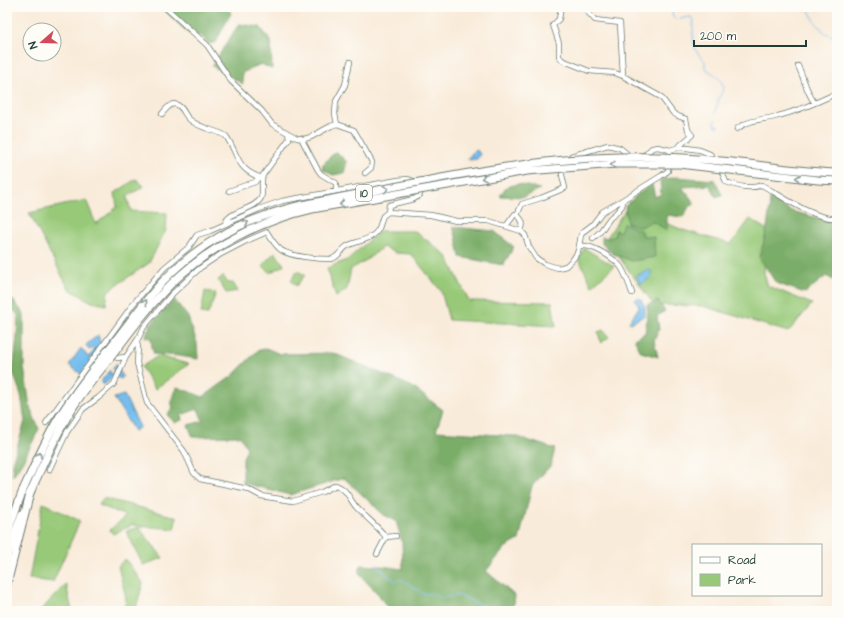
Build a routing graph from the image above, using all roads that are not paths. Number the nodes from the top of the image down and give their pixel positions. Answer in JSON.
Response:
{"nodes":[{"id":1,"x":166,"y":7,"type":"edge"},
{"id":2,"x":561,"y":7,"type":"edge"},
{"id":3,"x":584,"y":7,"type":"edge"},
{"id":4,"x":350,"y":62,"type":"dead end"},
{"id":5,"x":798,"y":66,"type":"dead end"},
{"id":6,"x":623,"y":76,"type":"junction"},
{"id":7,"x":837,"y":93,"type":"edge"},
{"id":8,"x":814,"y":102,"type":"junction"},
{"id":9,"x":162,"y":114,"type":"dead end"},
{"id":10,"x":336,"y":124,"type":"junction"},
{"id":11,"x":736,"y":129,"type":"dead end"},
{"id":12,"x":288,"y":133,"type":"junction"},
{"id":13,"x":301,"y":138,"type":"junction"},
{"id":14,"x":677,"y":148,"type":"junction"},
{"id":15,"x":670,"y":150,"type":"junction"},
{"id":16,"x":365,"y":173,"type":"dead end"},
{"id":17,"x":837,"y":173,"type":"edge"},
{"id":18,"x":261,"y":177,"type":"junction"},
{"id":19,"x":837,"y":181,"type":"edge"},
{"id":20,"x":229,"y":191,"type":"dead end"},
{"id":21,"x":336,"y":191,"type":"junction"},
{"id":22,"x":624,"y":199,"type":"junction"},
{"id":23,"x":388,"y":212,"type":"junction"},
{"id":24,"x":517,"y":215,"type":"junction"},
{"id":25,"x":837,"y":218,"type":"edge"},
{"id":26,"x":225,"y":224,"type":"junction"},
{"id":27,"x":506,"y":226,"type":"junction"},
{"id":28,"x":521,"y":231,"type":"junction"},
{"id":29,"x":593,"y":238,"type":"dead end"},
{"id":30,"x":580,"y":246,"type":"junction"},
{"id":31,"x":632,"y":293,"type":"dead end"},
{"id":32,"x":136,"y":342,"type":"junction"},
{"id":33,"x":104,"y":346,"type":"junction"},
{"id":34,"x":126,"y":356,"type":"junction"},
{"id":35,"x":46,"y":423,"type":"dead end"},
{"id":36,"x":48,"y":470,"type":"dead end"},
{"id":37,"x":23,"y":490,"type":"junction"},
{"id":38,"x":30,"y":493,"type":"junction"},
{"id":39,"x":7,"y":523,"type":"edge"},
{"id":40,"x":7,"y":533,"type":"edge"},
{"id":41,"x":386,"y":536,"type":"junction"},
{"id":42,"x":396,"y":536,"type":"dead end"},
{"id":43,"x":7,"y":553,"type":"edge"},
{"id":44,"x":377,"y":554,"type":"dead end"},
{"id":45,"x":7,"y":584,"type":"edge"}],
"edges":[{"from":1,"to":12,"type":"street"},
{"from":2,"to":6,"type":"street"},
{"from":3,"to":6,"type":"street"},
{"from":4,"to":10,"type":"street"},
{"from":5,"to":8,"type":"street"},
{"from":6,"to":14,"type":"street"},
{"from":7,"to":8,"type":"street"},
{"from":8,"to":11,"type":"street"},
{"from":9,"to":18,"type":"street"},
{"from":10,"to":13,"type":"street"},
{"from":10,"to":16,"type":"street"},
{"from":12,"to":13,"type":"street"},
{"from":12,"to":18,"type":"street"},
{"from":13,"to":21,"type":"street"},
{"from":14,"to":15,"type":"street"},
{"from":14,"to":25,"type":"street"},
{"from":15,"to":22,"type":"street"},
{"from":15,"to":24,"type":"street"},
{"from":37,"to":17,"type":"highway","number":"10","one_way":true,"bridge":true},
{"from":18,"to":20,"type":"street"},
{"from":18,"to":26,"type":"street"},
{"from":19,"to":38,"type":"highway","number":"10","one_way":true,"bridge":true},
{"from":21,"to":23,"type":"street"},
{"from":21,"to":26,"type":"street"},
{"from":22,"to":29,"type":"street"},
{"from":22,"to":30,"type":"street"},
{"from":23,"to":27,"type":"street"},
{"from":23,"to":32,"type":"street"},
{"from":24,"to":27,"type":"street"},
{"from":24,"to":28,"type":"street"},
{"from":26,"to":33,"type":"street"},
{"from":27,"to":28,"type":"street"},
{"from":28,"to":30,"type":"street"},
{"from":30,"to":31,"type":"street"},
{"from":32,"to":34,"type":"street"},
{"from":32,"to":41,"type":"street"},
{"from":33,"to":34,"type":"street"},
{"from":33,"to":35,"type":"street"},
{"from":34,"to":36,"type":"street"},
{"from":37,"to":39,"type":"highway"},
{"from":37,"to":40,"type":"highway","number":"10"},
{"from":38,"to":43,"type":"highway","number":"10"},
{"from":38,"to":45,"type":"highway"},
{"from":41,"to":42,"type":"street"},
{"from":41,"to":44,"type":"street"}]}
